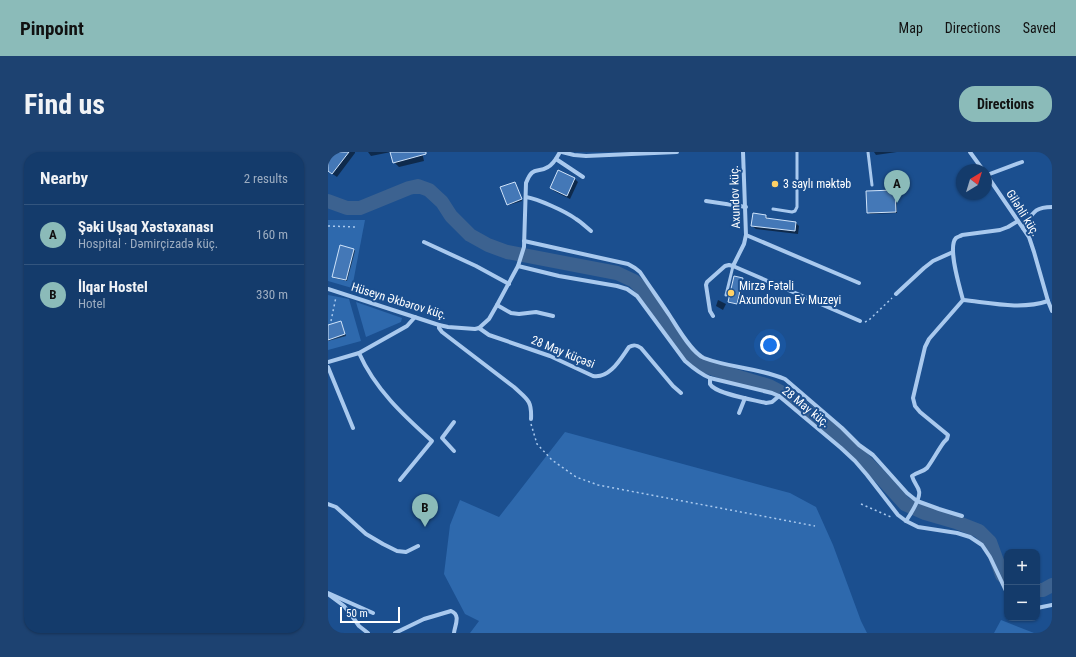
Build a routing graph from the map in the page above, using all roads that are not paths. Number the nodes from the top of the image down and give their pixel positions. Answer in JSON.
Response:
{"nodes":[{"id":1,"x":561,"y":152,"type":"edge"},
{"id":2,"x":677,"y":152,"type":"edge"},
{"id":3,"x":743,"y":152,"type":"edge"},
{"id":4,"x":797,"y":152,"type":"edge"},
{"id":5,"x":868,"y":152,"type":"edge"},
{"id":6,"x":970,"y":152,"type":"edge"},
{"id":7,"x":556,"y":159,"type":"junction"},
{"id":8,"x":1022,"y":162,"type":"dead end"},
{"id":9,"x":979,"y":164,"type":"edge"},
{"id":10,"x":992,"y":173,"type":"edge"},
{"id":11,"x":583,"y":177,"type":"dead end"},
{"id":12,"x":992,"y":182,"type":"edge"},
{"id":13,"x":872,"y":185,"type":"dead end"},
{"id":14,"x":526,"y":196,"type":"junction"},
{"id":15,"x":706,"y":201,"type":"dead end"},
{"id":16,"x":746,"y":207,"type":"junction"},
{"id":17,"x":1052,"y":207,"type":"edge"},
{"id":18,"x":773,"y":209,"type":"dead end"},
{"id":19,"x":1018,"y":220,"type":"junction"},
{"id":20,"x":1023,"y":228,"type":"junction"},
{"id":21,"x":591,"y":231,"type":"dead end"},
{"id":22,"x":746,"y":235,"type":"junction"},
{"id":23,"x":524,"y":241,"type":"junction"},
{"id":24,"x":424,"y":242,"type":"dead end"},
{"id":25,"x":953,"y":252,"type":"junction"},
{"id":26,"x":518,"y":266,"type":"junction"},
{"id":27,"x":733,"y":266,"type":"junction"},
{"id":28,"x":509,"y":284,"type":"junction"},
{"id":29,"x":859,"y":284,"type":"dead end"},
{"id":30,"x":328,"y":289,"type":"edge"},
{"id":31,"x":896,"y":294,"type":"road end"},
{"id":32,"x":726,"y":295,"type":"dead end"},
{"id":33,"x":963,"y":300,"type":"junction"},
{"id":34,"x":1048,"y":301,"type":"junction"},
{"id":35,"x":497,"y":306,"type":"junction"},
{"id":36,"x":1052,"y":311,"type":"edge"},
{"id":37,"x":552,"y":316,"type":"dead end"},
{"id":38,"x":713,"y":316,"type":"dead end"},
{"id":39,"x":415,"y":317,"type":"junction"},
{"id":40,"x":860,"y":322,"type":"road end"},
{"id":41,"x":439,"y":324,"type":"junction"},
{"id":42,"x":479,"y":328,"type":"junction"},
{"id":43,"x":359,"y":353,"type":"junction"},
{"id":44,"x":328,"y":362,"type":"edge"},
{"id":45,"x":328,"y":367,"type":"edge"},
{"id":46,"x":710,"y":378,"type":"junction"},
{"id":47,"x":681,"y":393,"type":"dead end"},
{"id":48,"x":779,"y":396,"type":"junction"},
{"id":49,"x":745,"y":398,"type":"junction"},
{"id":50,"x":739,"y":413,"type":"dead end"},
{"id":51,"x":531,"y":419,"type":"road end"},
{"id":52,"x":454,"y":422,"type":"dead end"},
{"id":53,"x":353,"y":428,"type":"dead end"},
{"id":54,"x":442,"y":438,"type":"junction"},
{"id":55,"x":432,"y":441,"type":"junction"},
{"id":56,"x":454,"y":451,"type":"dead end"},
{"id":57,"x":400,"y":480,"type":"dead end"},
{"id":58,"x":916,"y":503,"type":"junction"},
{"id":59,"x":328,"y":504,"type":"edge"},
{"id":60,"x":962,"y":516,"type":"dead end"},
{"id":61,"x":906,"y":521,"type":"junction"},
{"id":62,"x":418,"y":546,"type":"dead end"},
{"id":63,"x":1004,"y":587,"type":"edge"},
{"id":64,"x":328,"y":593,"type":"edge"},
{"id":65,"x":1052,"y":605,"type":"edge"},
{"id":66,"x":1040,"y":607,"type":"edge"},
{"id":67,"x":373,"y":613,"type":"dead end"},
{"id":68,"x":359,"y":626,"type":"junction"},
{"id":69,"x":359,"y":633,"type":"edge"},
{"id":70,"x":368,"y":633,"type":"edge"},
{"id":71,"x":395,"y":633,"type":"edge"},
{"id":72,"x":454,"y":633,"type":"edge"}],
"edges":[{"from":1,"to":2,"type":"street"},
{"from":1,"to":7,"type":"street"},
{"from":3,"to":16,"type":"street","name":"Axundov küç."},
{"from":4,"to":18,"type":"lane"},
{"from":5,"to":13,"type":"lane"},
{"from":6,"to":9,"type":"street"},
{"from":7,"to":11,"type":"street"},
{"from":7,"to":14,"type":"street"},
{"from":8,"to":10,"type":"street"},
{"from":12,"to":19,"type":"street","name":"Giləhli küç."},
{"from":14,"to":21,"type":"street"},
{"from":14,"to":23,"type":"street"},
{"from":15,"to":16,"type":"street"},
{"from":16,"to":22,"type":"street","name":"Axundov küç."},
{"from":17,"to":20,"type":"street"},
{"from":19,"to":20,"type":"street","name":"Giləhli küç."},
{"from":19,"to":25,"type":"street"},
{"from":20,"to":34,"type":"street","name":"Giləhli küç."},
{"from":22,"to":27,"type":"street","name":"Axundov küç."},
{"from":22,"to":29,"type":"street"},
{"from":23,"to":26,"type":"street"},
{"from":23,"to":58,"type":"street"},
{"from":24,"to":28,"type":"street"},
{"from":25,"to":31,"type":"street"},
{"from":25,"to":33,"type":"street"},
{"from":26,"to":28,"type":"street"},
{"from":26,"to":46,"type":"street","name":"28 May küç."},
{"from":27,"to":32,"type":"lane"},
{"from":27,"to":38,"type":"street"},
{"from":27,"to":40,"type":"street"},
{"from":28,"to":35,"type":"street"},
{"from":30,"to":39,"type":"street","name":"Hüseyn Əkbərov küç."},
{"from":33,"to":34,"type":"street"},
{"from":33,"to":58,"type":"street"},
{"from":34,"to":36,"type":"street","name":"Giləhli küç."},
{"from":35,"to":37,"type":"street"},
{"from":35,"to":42,"type":"street"},
{"from":39,"to":41,"type":"street","name":"Hüseyn Əkbərov küç."},
{"from":39,"to":43,"type":"street"},
{"from":41,"to":42,"type":"street","name":"Hüseyn Əkbərov küç."},
{"from":41,"to":51,"type":"street"},
{"from":42,"to":47,"type":"street","name":"28 May küçəsi"},
{"from":43,"to":44,"type":"street"},
{"from":43,"to":55,"type":"street"},
{"from":45,"to":53,"type":"street"},
{"from":46,"to":48,"type":"street","name":"28 May küç."},
{"from":46,"to":49,"type":"street"},
{"from":48,"to":49,"type":"street"},
{"from":48,"to":61,"type":"street","name":"28 May küç."},
{"from":49,"to":50,"type":"street"},
{"from":52,"to":54,"type":"street"},
{"from":54,"to":55,"type":"street"},
{"from":54,"to":56,"type":"street"},
{"from":55,"to":57,"type":"street"},
{"from":58,"to":60,"type":"street"},
{"from":58,"to":61,"type":"street"},
{"from":59,"to":62,"type":"street"},
{"from":61,"to":63,"type":"street","name":"28 May küç."},
{"from":64,"to":67,"type":"street"},
{"from":64,"to":68,"type":"street"},
{"from":65,"to":66,"type":"street"},
{"from":68,"to":69,"type":"street"},
{"from":68,"to":70,"type":"street"},
{"from":71,"to":72,"type":"street"}]}
